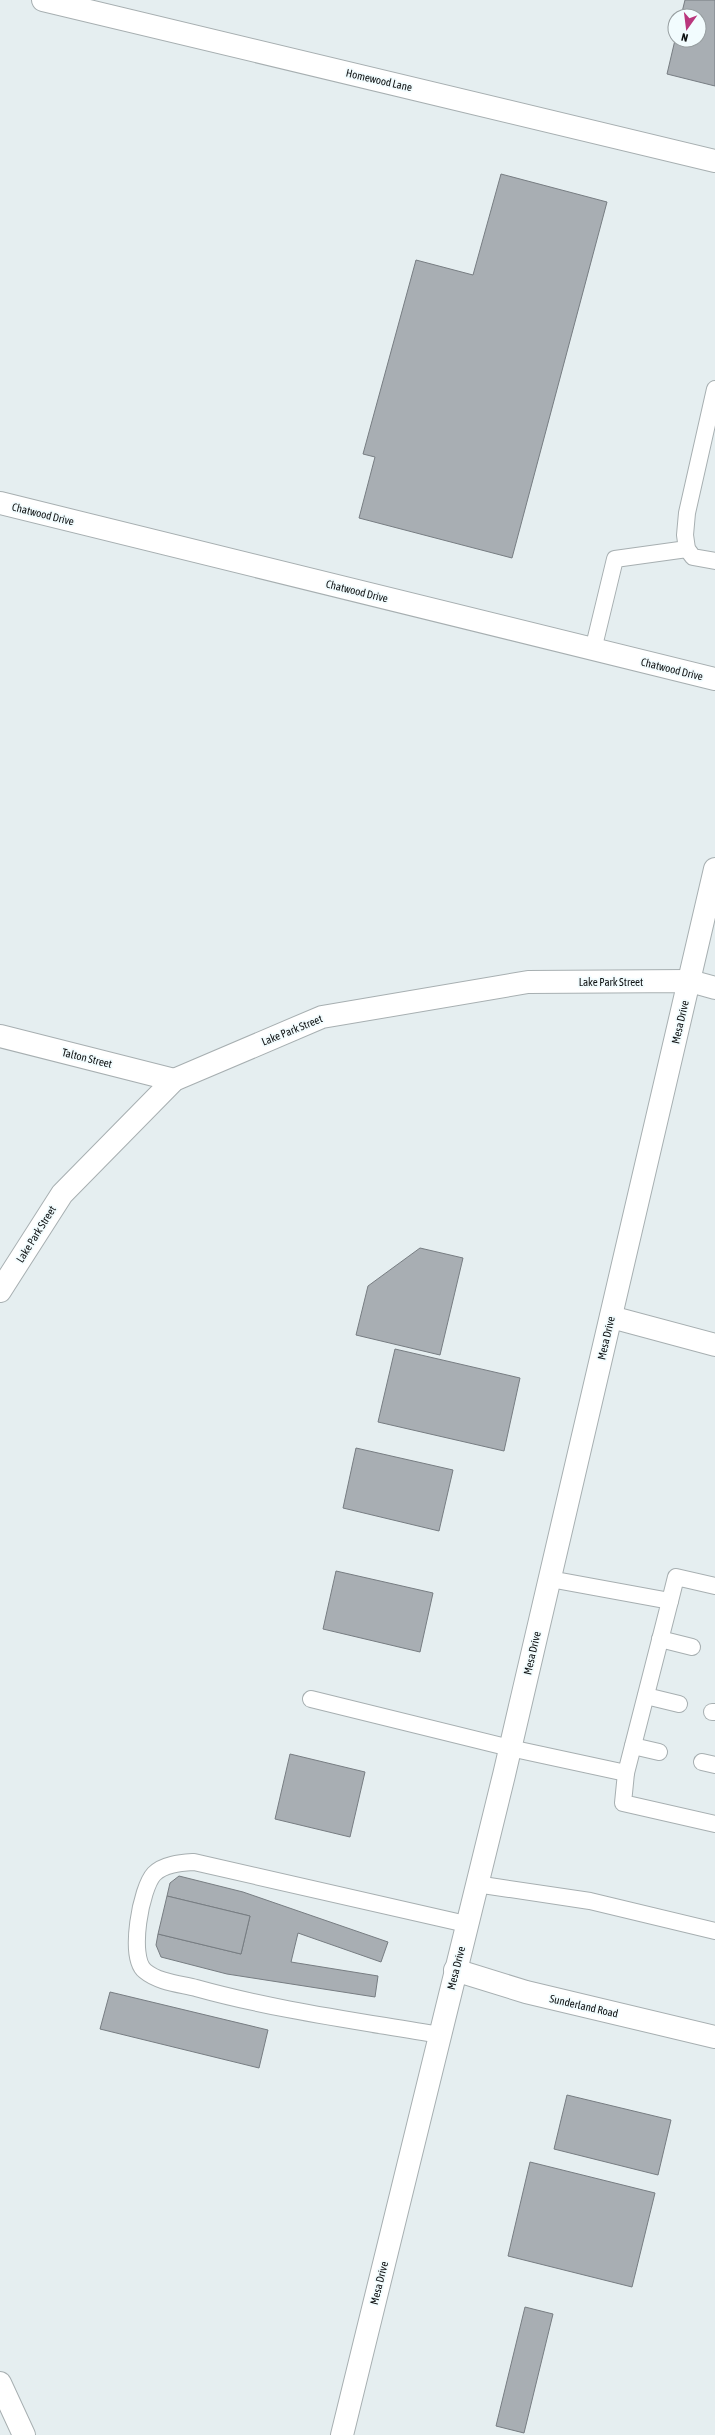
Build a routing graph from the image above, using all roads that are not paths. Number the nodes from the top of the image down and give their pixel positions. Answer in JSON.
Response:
{"nodes":[{"id":1,"x":43,"y":0,"type":"edge"},
{"id":2,"x":715,"y":161,"type":"edge"},
{"id":3,"x":715,"y":389,"type":"edge"},
{"id":4,"x":0,"y":503,"type":"edge"},
{"id":5,"x":687,"y":549,"type":"junction"},
{"id":6,"x":715,"y":562,"type":"edge"},
{"id":7,"x":593,"y":650,"type":"junction"},
{"id":8,"x":715,"y":679,"type":"edge"},
{"id":9,"x":715,"y":869,"type":"edge"},
{"id":10,"x":690,"y":981,"type":"junction"},
{"id":11,"x":715,"y":988,"type":"edge"},
{"id":12,"x":0,"y":1036,"type":"edge"},
{"id":13,"x":174,"y":1080,"type":"junction"},
{"id":14,"x":0,"y":1291,"type":"edge"},
{"id":15,"x":611,"y":1317,"type":"junction"},
{"id":16,"x":715,"y":1345,"type":"edge"},
{"id":17,"x":550,"y":1579,"type":"junction"},
{"id":18,"x":715,"y":1586,"type":"edge"},
{"id":19,"x":670,"y":1601,"type":"junction"},
{"id":20,"x":660,"y":1639,"type":"junction"},
{"id":21,"x":692,"y":1647,"type":"dead end"},
{"id":22,"x":646,"y":1696,"type":"junction"},
{"id":23,"x":311,"y":1700,"type":"dead end"},
{"id":24,"x":679,"y":1704,"type":"dead end"},
{"id":25,"x":633,"y":1746,"type":"junction"},
{"id":26,"x":510,"y":1748,"type":"junction"},
{"id":27,"x":659,"y":1752,"type":"dead end"},
{"id":28,"x":626,"y":1773,"type":"junction"},
{"id":29,"x":715,"y":1824,"type":"edge"},
{"id":30,"x":476,"y":1884,"type":"junction"},
{"id":31,"x":466,"y":1924,"type":"junction"},
{"id":32,"x":715,"y":1931,"type":"edge"},
{"id":33,"x":455,"y":1970,"type":"junction"},
{"id":34,"x":439,"y":2035,"type":"junction"},
{"id":35,"x":715,"y":2037,"type":"edge"},
{"id":36,"x":0,"y":2382,"type":"edge"},
{"id":37,"x":24,"y":2435,"type":"edge"},
{"id":38,"x":342,"y":2435,"type":"edge"}],
"edges":[{"from":1,"to":2,"type":"street","name":"Homewood Lane"},
{"from":3,"to":5,"type":"lane"},
{"from":4,"to":7,"type":"street","name":"Chatwood Drive"},
{"from":5,"to":6,"type":"lane"},
{"from":5,"to":7,"type":"lane"},
{"from":7,"to":8,"type":"street","name":"Chatwood Drive"},
{"from":9,"to":10,"type":"street","name":"Mesa Drive"},
{"from":10,"to":11,"type":"street"},
{"from":10,"to":13,"type":"street","name":"Lake Park Street"},
{"from":10,"to":15,"type":"street","name":"Mesa Drive"},
{"from":12,"to":13,"type":"street","name":"Talton Street"},
{"from":13,"to":14,"type":"street","name":"Lake Park Street"},
{"from":15,"to":16,"type":"street"},
{"from":15,"to":17,"type":"street","name":"Mesa Drive"},
{"from":17,"to":19,"type":"lane"},
{"from":17,"to":26,"type":"street","name":"Mesa Drive"},
{"from":18,"to":19,"type":"lane"},
{"from":19,"to":20,"type":"lane"},
{"from":20,"to":21,"type":"lane"},
{"from":20,"to":22,"type":"lane"},
{"from":22,"to":24,"type":"lane"},
{"from":22,"to":25,"type":"lane"},
{"from":23,"to":26,"type":"lane"},
{"from":25,"to":27,"type":"lane"},
{"from":25,"to":28,"type":"lane"},
{"from":26,"to":28,"type":"lane"},
{"from":26,"to":30,"type":"street","name":"Mesa Drive"},
{"from":28,"to":29,"type":"lane"},
{"from":30,"to":31,"type":"street","name":"Mesa Drive"},
{"from":30,"to":32,"type":"lane"},
{"from":31,"to":33,"type":"street","name":"Mesa Drive"},
{"from":31,"to":34,"type":"lane"},
{"from":33,"to":34,"type":"street","name":"Mesa Drive"},
{"from":33,"to":35,"type":"street","name":"Sunderland Road"},
{"from":34,"to":38,"type":"street","name":"Mesa Drive"},
{"from":36,"to":37,"type":"street"}]}
